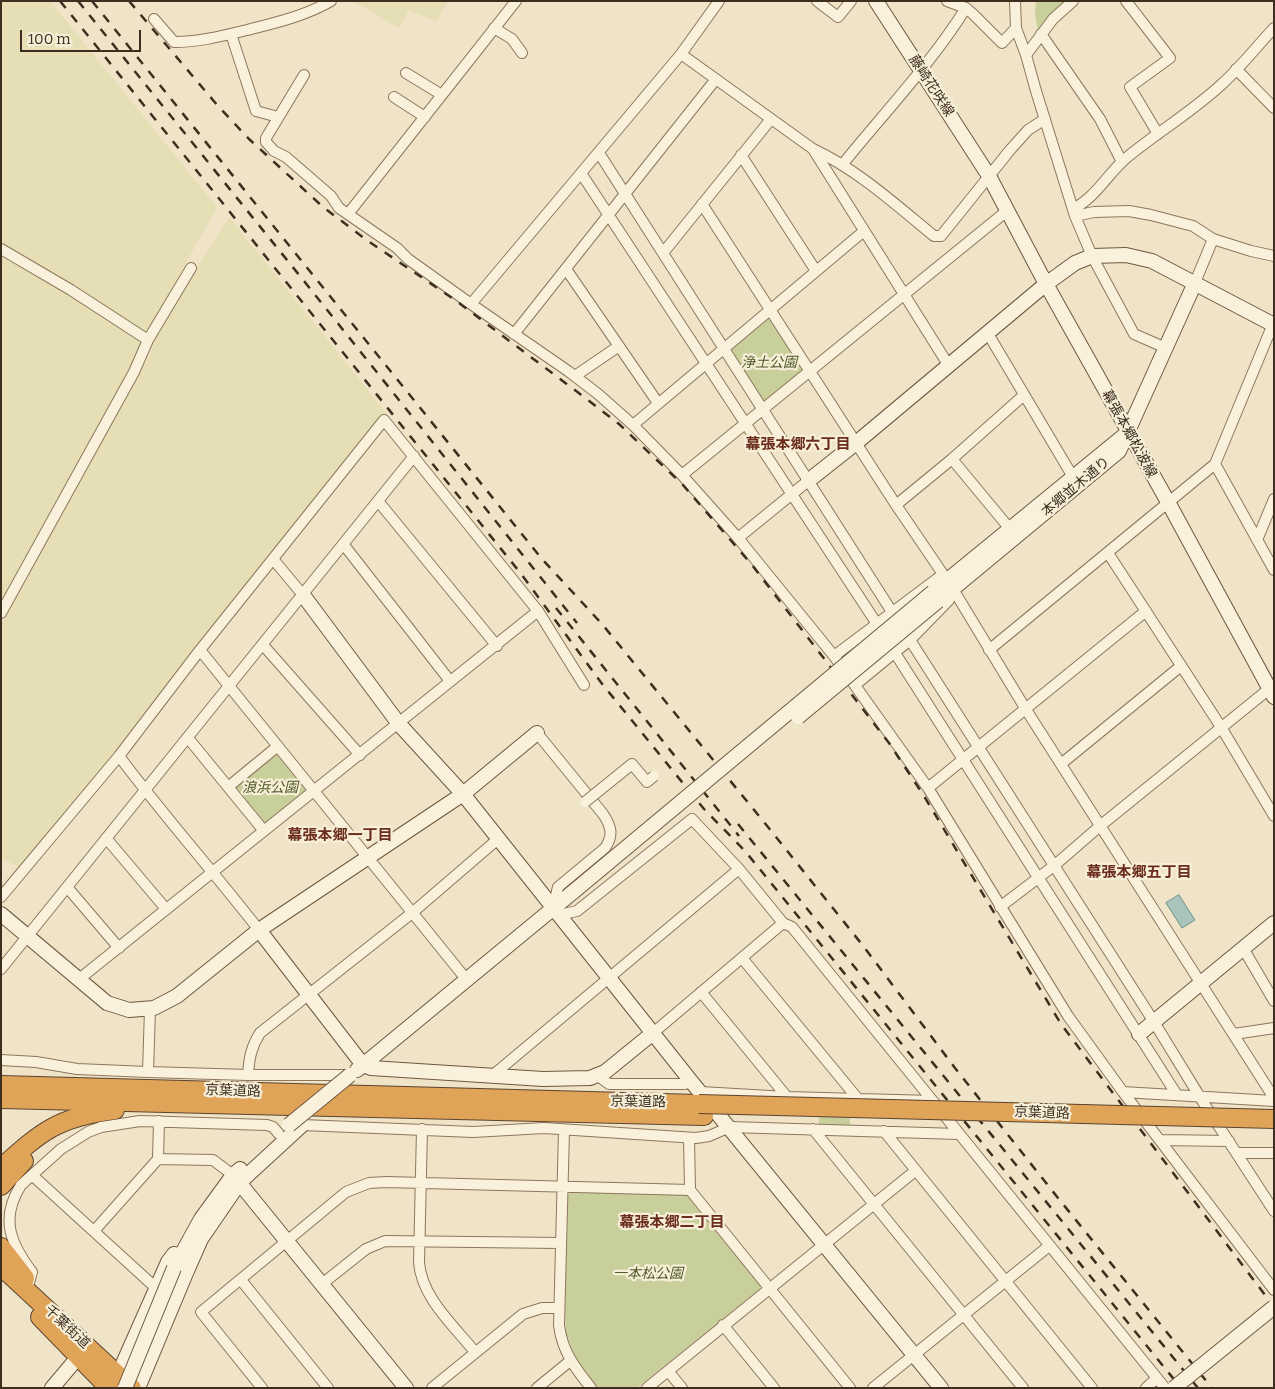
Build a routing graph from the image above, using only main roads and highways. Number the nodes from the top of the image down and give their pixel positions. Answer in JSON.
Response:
{"nodes":[{"id":1,"x":1,"y":1080,"type":"edge"},
{"id":2,"x":1,"y":1085,"type":"edge"},
{"id":3,"x":32,"y":1086,"type":"junction"},
{"id":4,"x":1,"y":1099,"type":"edge"},
{"id":5,"x":177,"y":1103,"type":"junction"},
{"id":6,"x":701,"y":1104,"type":"junction"},
{"id":7,"x":96,"y":1112,"type":"junction"},
{"id":8,"x":1274,"y":1119,"type":"edge"},
{"id":9,"x":1274,"y":1130,"type":"edge"},
{"id":10,"x":1,"y":1168,"type":"edge"},
{"id":11,"x":1,"y":1186,"type":"edge"},
{"id":12,"x":1,"y":1247,"type":"edge"},
{"id":13,"x":1,"y":1270,"type":"edge"},
{"id":14,"x":46,"y":1307,"type":"junction"},
{"id":15,"x":118,"y":1385,"type":"edge"},
{"id":16,"x":132,"y":1388,"type":"edge"}],
"edges":[{"from":1,"to":3,"type":"highway"},
{"from":2,"to":3,"type":"highway","name":"京葉道路"},
{"from":3,"to":6,"type":"highway","name":"京葉道路"},
{"from":4,"to":5,"type":"highway","name":"京葉道路"},
{"from":5,"to":6,"type":"highway","name":"京葉道路"},
{"from":5,"to":7,"type":"highway"},
{"from":6,"to":8,"type":"highway","name":"京葉道路","bridge":true},
{"from":6,"to":9,"type":"highway","name":"京葉道路"},
{"from":7,"to":10,"type":"highway"},
{"from":7,"to":11,"type":"highway"},
{"from":12,"to":14,"type":"highway"},
{"from":13,"to":14,"type":"highway","name":"千葉街道"},
{"from":13,"to":15,"type":"highway","name":"千葉街道"},
{"from":14,"to":15,"type":"highway","name":"千葉街道"},
{"from":15,"to":16,"type":"highway","name":"千葉街道"}]}
